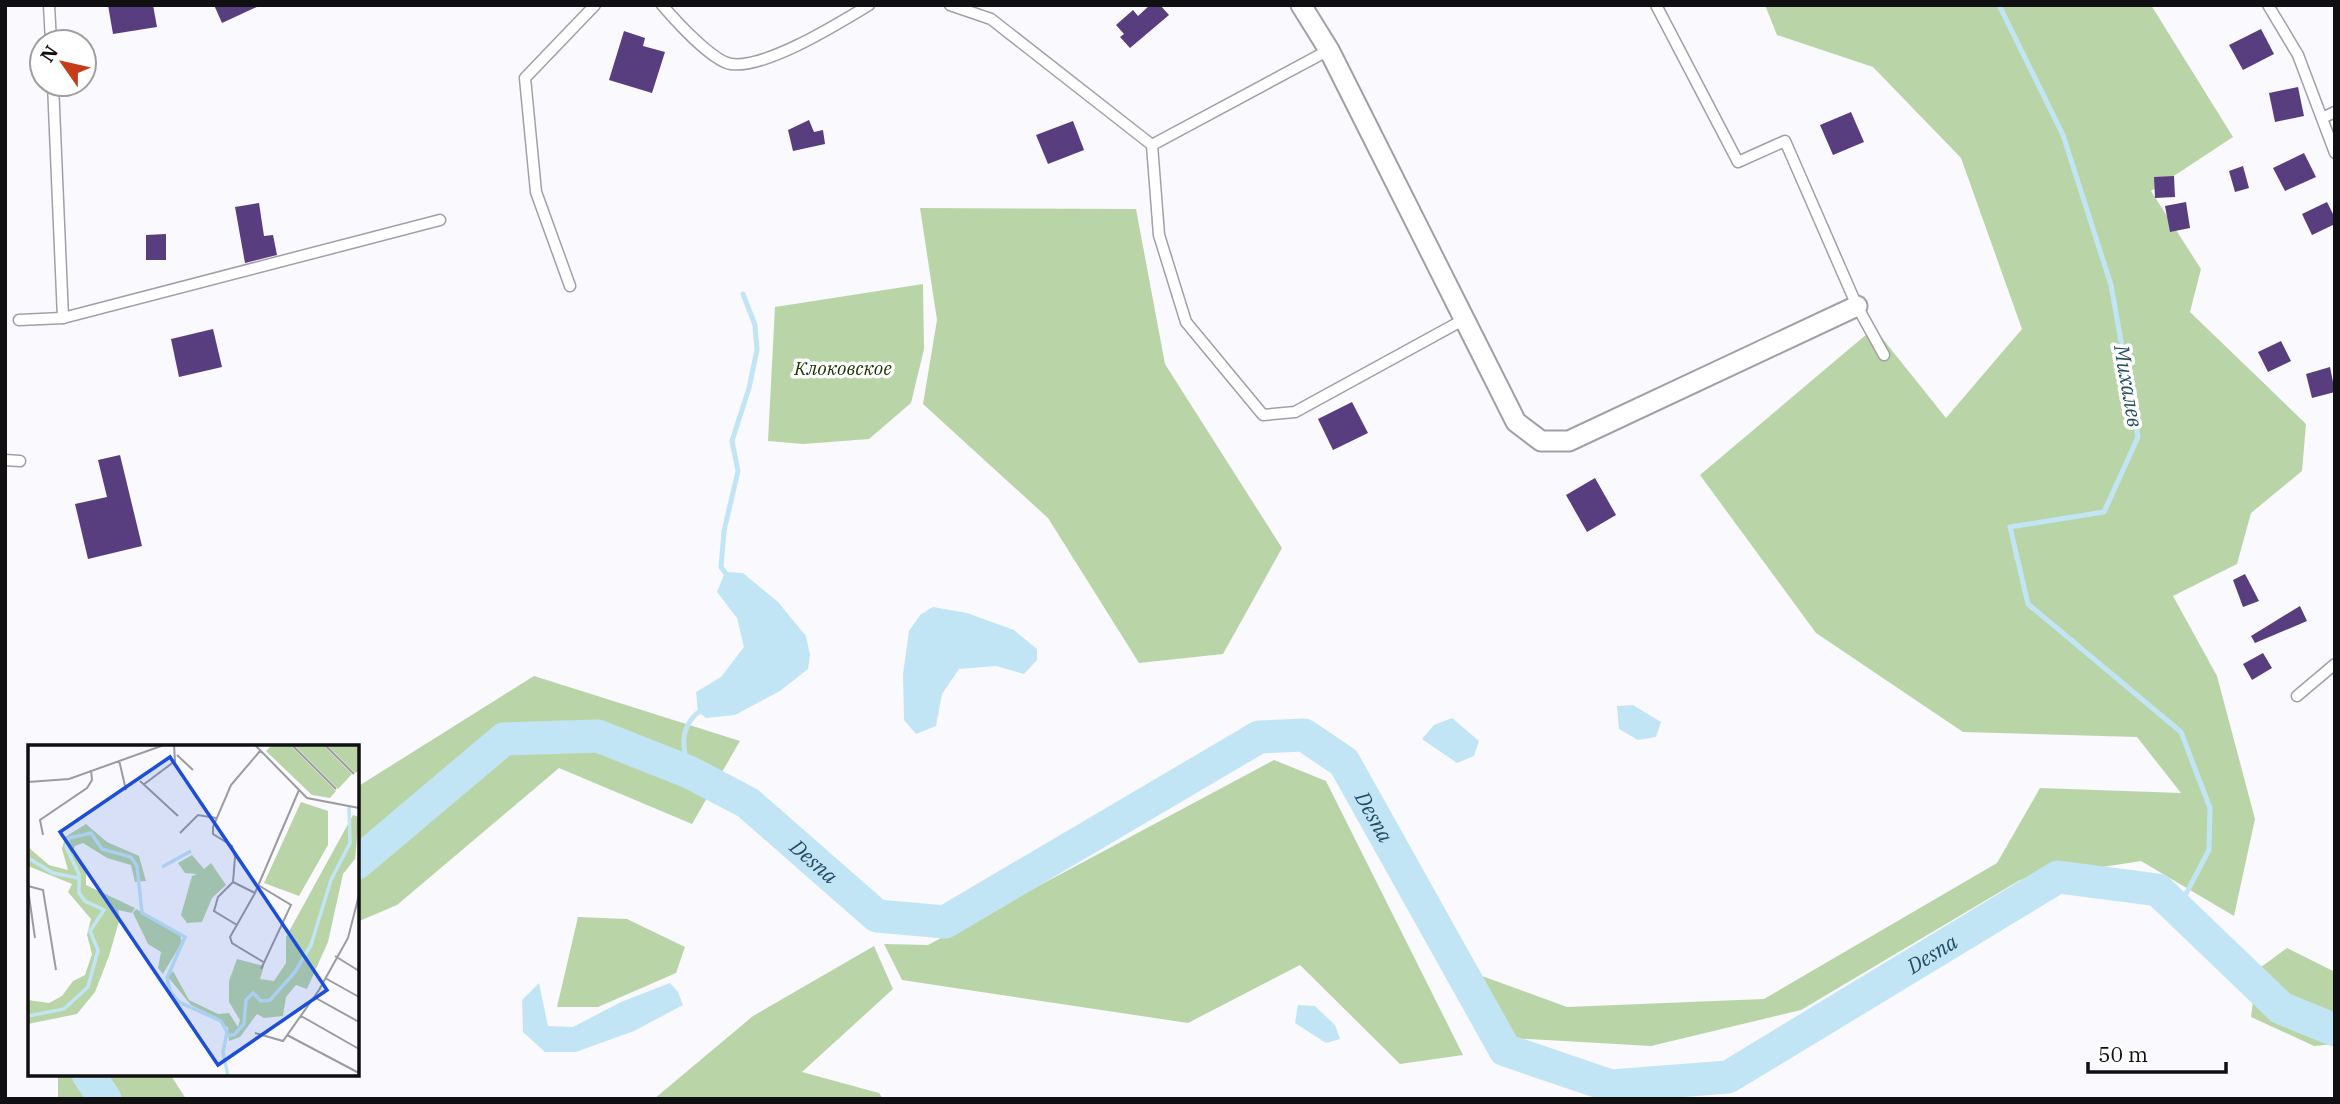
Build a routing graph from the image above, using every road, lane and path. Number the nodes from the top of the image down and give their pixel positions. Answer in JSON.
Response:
{"nodes":[{"id":1,"x":50,"y":5,"type":"edge"},
{"id":2,"x":595,"y":5,"type":"edge"},
{"id":3,"x":662,"y":5,"type":"edge"},
{"id":4,"x":869,"y":5,"type":"edge"},
{"id":5,"x":950,"y":5,"type":"edge"},
{"id":6,"x":1301,"y":5,"type":"edge"},
{"id":7,"x":1656,"y":5,"type":"edge"},
{"id":8,"x":2268,"y":5,"type":"edge"},
{"id":9,"x":51,"y":28,"type":"edge"},
{"id":10,"x":1329,"y":50,"type":"junction"},
{"id":11,"x":54,"y":98,"type":"edge"},
{"id":12,"x":2335,"y":112,"type":"edge"},
{"id":13,"x":2322,"y":118,"type":"junction"},
{"id":14,"x":1152,"y":145,"type":"junction"},
{"id":15,"x":2335,"y":153,"type":"edge"},
{"id":16,"x":440,"y":220,"type":"dead end"},
{"id":17,"x":570,"y":286,"type":"dead end"},
{"id":18,"x":1857,"y":306,"type":"junction"},
{"id":19,"x":63,"y":318,"type":"junction"},
{"id":20,"x":19,"y":320,"type":"dead end"},
{"id":21,"x":1463,"y":320,"type":"junction"},
{"id":22,"x":1884,"y":355,"type":"dead end"},
{"id":23,"x":5,"y":460,"type":"edge"},
{"id":24,"x":20,"y":461,"type":"dead end"},
{"id":25,"x":2335,"y":664,"type":"edge"},
{"id":26,"x":2297,"y":696,"type":"dead end"}],
"edges":[{"from":1,"to":9,"type":"lane"},
{"from":2,"to":17,"type":"lane"},
{"from":3,"to":4,"type":"lane"},
{"from":5,"to":14,"type":"lane"},
{"from":6,"to":10,"type":"street"},
{"from":7,"to":18,"type":"lane"},
{"from":8,"to":13,"type":"lane"},
{"from":10,"to":14,"type":"lane"},
{"from":10,"to":21,"type":"street"},
{"from":11,"to":19,"type":"lane"},
{"from":12,"to":13,"type":"lane"},
{"from":13,"to":15,"type":"lane"},
{"from":14,"to":21,"type":"lane"},
{"from":16,"to":19,"type":"lane"},
{"from":18,"to":21,"type":"street"},
{"from":18,"to":22,"type":"lane"},
{"from":19,"to":20,"type":"lane"},
{"from":23,"to":24,"type":"lane"},
{"from":25,"to":26,"type":"lane"}]}
